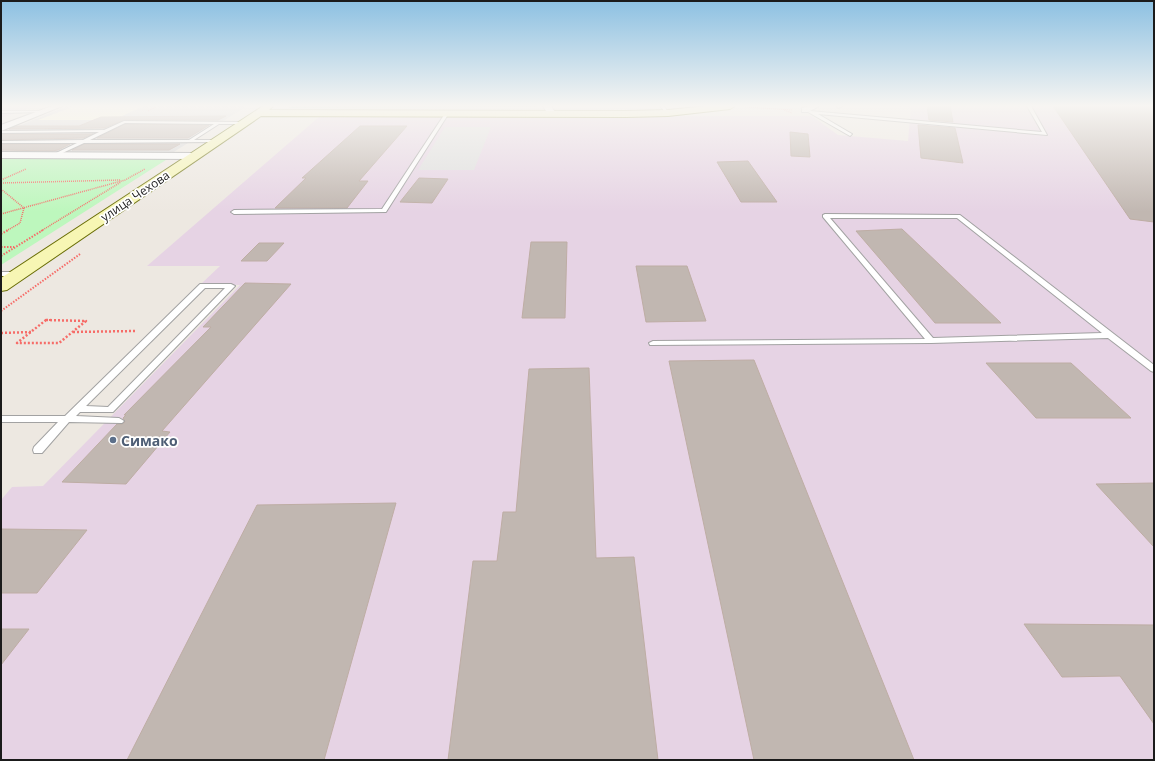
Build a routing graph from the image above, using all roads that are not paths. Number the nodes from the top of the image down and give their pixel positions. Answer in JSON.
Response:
{"nodes":[{"id":1,"x":1,"y":142,"type":"edge"},
{"id":2,"x":42,"y":142,"type":"edge"},
{"id":3,"x":85,"y":142,"type":"edge"},
{"id":4,"x":215,"y":142,"type":"edge"},
{"id":5,"x":429,"y":142,"type":"edge"},
{"id":6,"x":1,"y":155,"type":"edge"},
{"id":7,"x":56,"y":155,"type":"junction"},
{"id":8,"x":194,"y":156,"type":"junction"},
{"id":9,"x":234,"y":212,"type":"dead end"},
{"id":10,"x":1,"y":274,"type":"edge"},
{"id":11,"x":18,"y":274,"type":"junction"},
{"id":12,"x":1,"y":286,"type":"edge"},
{"id":13,"x":1110,"y":335,"type":"junction"},
{"id":14,"x":931,"y":341,"type":"junction"},
{"id":15,"x":653,"y":343,"type":"dead end"},
{"id":16,"x":1154,"y":369,"type":"edge"},
{"id":17,"x":77,"y":410,"type":"junction"},
{"id":18,"x":1,"y":419,"type":"edge"},
{"id":19,"x":67,"y":419,"type":"junction"},
{"id":20,"x":119,"y":421,"type":"dead end"},
{"id":21,"x":38,"y":450,"type":"dead end"}],
"edges":[{"from":1,"to":2,"type":"lane"},
{"from":3,"to":7,"type":"lane"},
{"from":4,"to":8,"type":"main road","name":"улица Чехова"},
{"from":5,"to":9,"type":"lane"},
{"from":6,"to":7,"type":"street"},
{"from":7,"to":8,"type":"street"},
{"from":8,"to":11,"type":"main road","name":"улица Чехова"},
{"from":10,"to":11,"type":"lane"},
{"from":11,"to":12,"type":"main road","name":"улица Чехова"},
{"from":13,"to":14,"type":"lane"},
{"from":13,"to":14,"type":"lane"},
{"from":13,"to":16,"type":"lane"},
{"from":14,"to":15,"type":"lane"},
{"from":17,"to":17,"type":"lane"},
{"from":17,"to":19,"type":"lane"},
{"from":18,"to":19,"type":"lane"},
{"from":19,"to":20,"type":"lane"},
{"from":19,"to":21,"type":"lane"}]}
